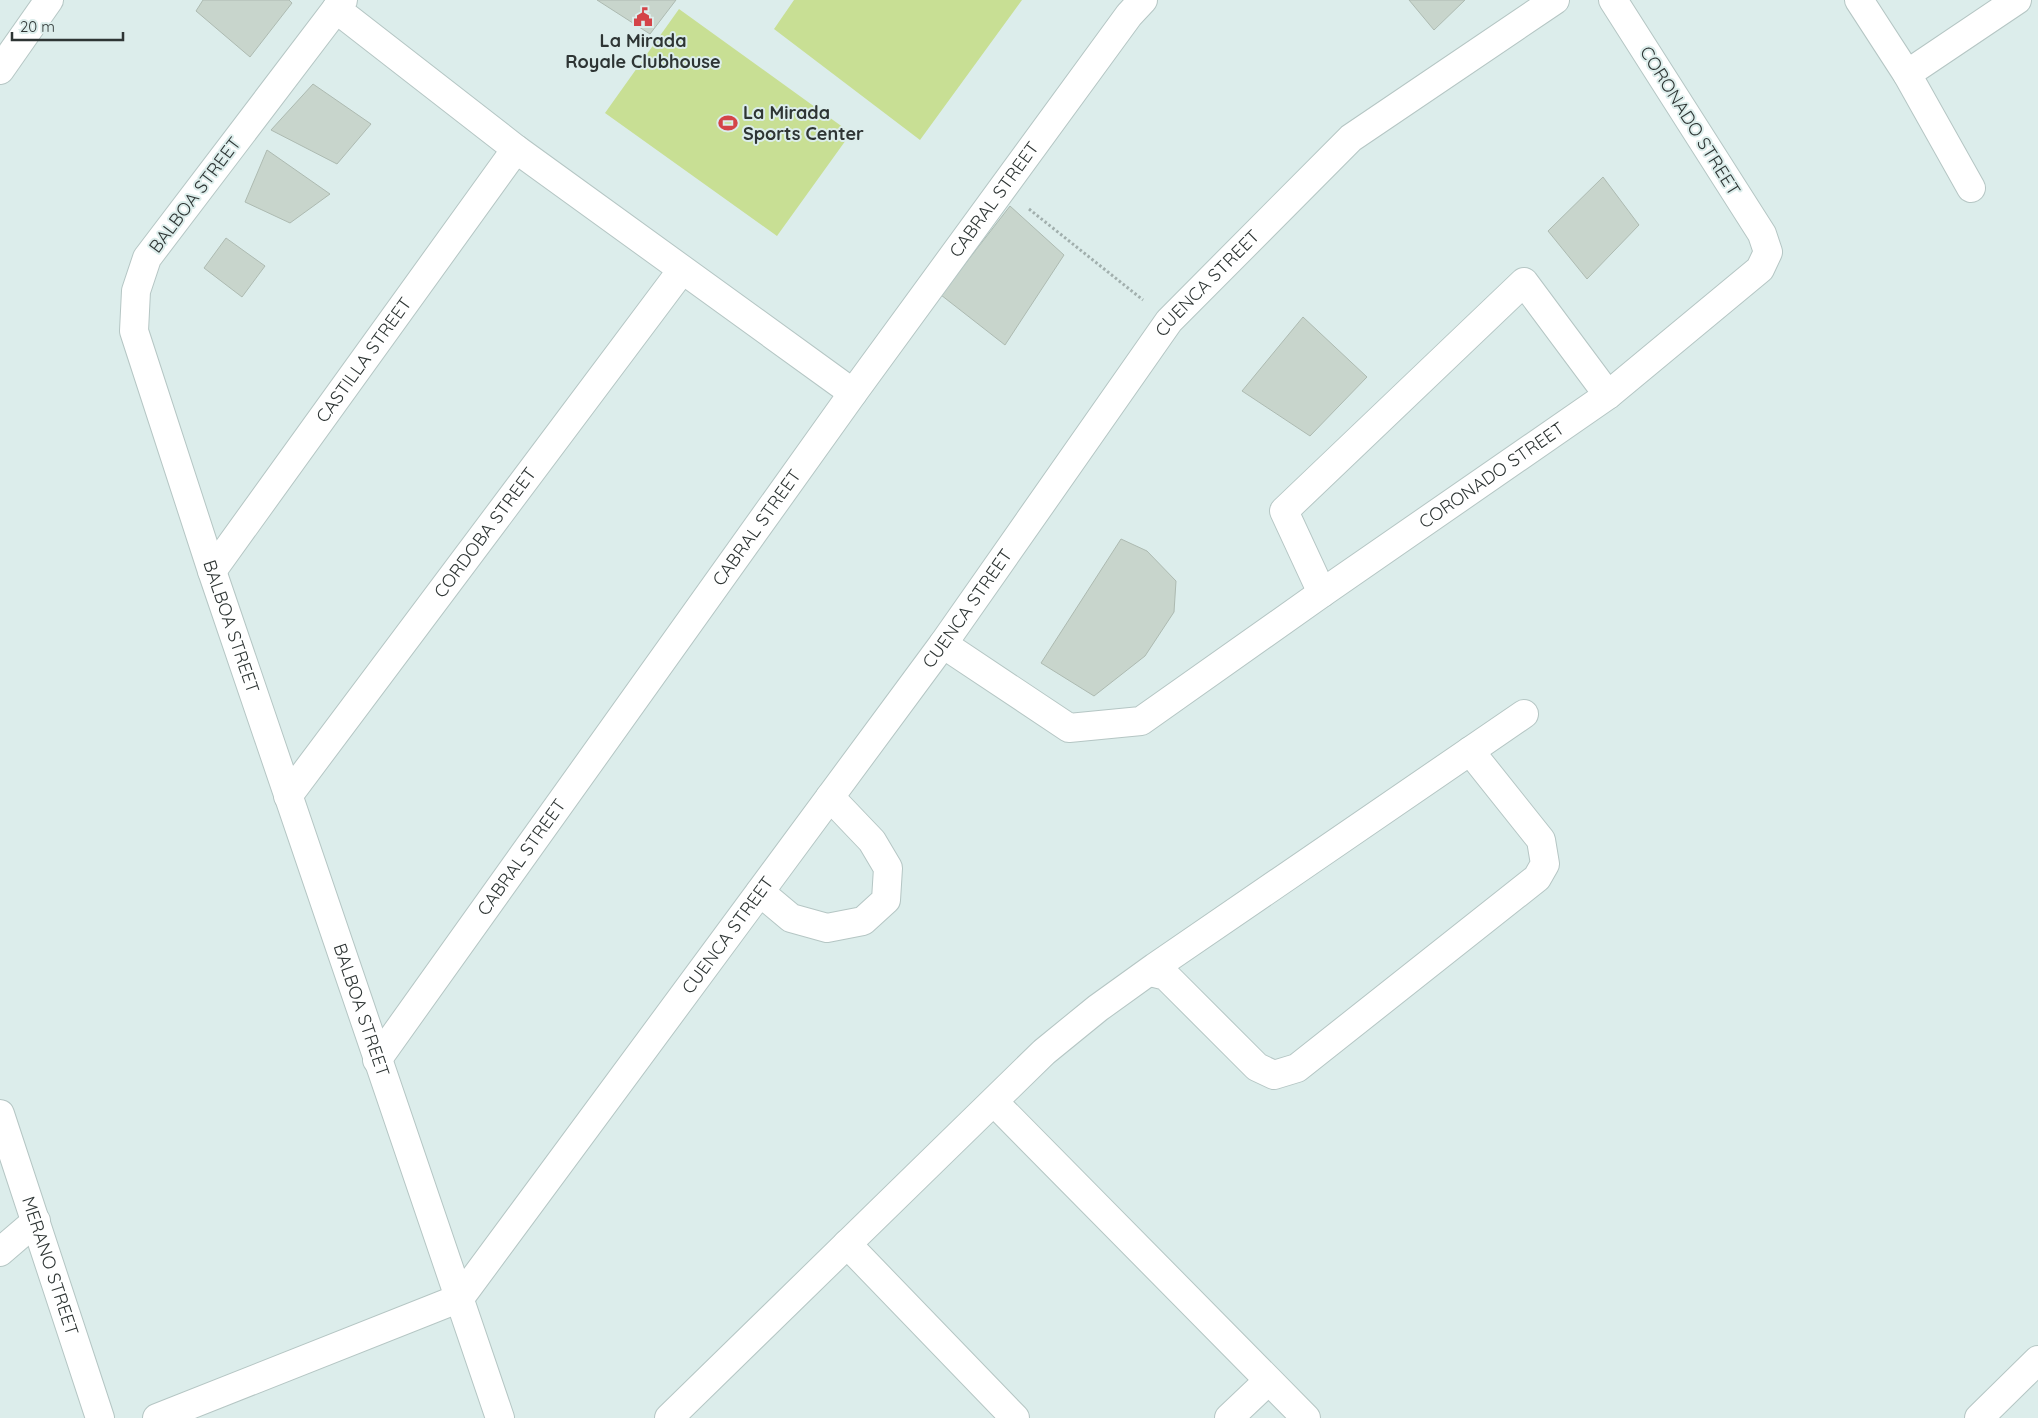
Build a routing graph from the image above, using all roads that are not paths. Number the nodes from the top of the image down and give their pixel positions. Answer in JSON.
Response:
{"nodes":[{"id":1,"x":49,"y":0,"type":"edge"},
{"id":2,"x":1555,"y":0,"type":"edge"},
{"id":3,"x":1613,"y":0,"type":"edge"},
{"id":4,"x":1859,"y":0,"type":"edge"},
{"id":5,"x":2017,"y":0,"type":"edge"},
{"id":6,"x":339,"y":5,"type":"edge"},
{"id":7,"x":1127,"y":5,"type":"edge"},
{"id":8,"x":0,"y":70,"type":"edge"},
{"id":9,"x":1907,"y":74,"type":"junction"},
{"id":10,"x":516,"y":148,"type":"junction"},
{"id":11,"x":1971,"y":188,"type":"dead end"},
{"id":12,"x":682,"y":270,"type":"junction"},
{"id":13,"x":853,"y":393,"type":"junction"},
{"id":14,"x":1608,"y":396,"type":"junction"},
{"id":15,"x":212,"y":571,"type":"junction"},
{"id":16,"x":1322,"y":593,"type":"junction"},
{"id":17,"x":943,"y":644,"type":"junction"},
{"id":18,"x":1524,"y":714,"type":"dead end"},
{"id":19,"x":1470,"y":751,"type":"junction"},
{"id":20,"x":288,"y":796,"type":"junction"},
{"id":21,"x":830,"y":797,"type":"junction"},
{"id":22,"x":760,"y":892,"type":"junction"},
{"id":23,"x":1150,"y":972,"type":"junction"},
{"id":24,"x":377,"y":1060,"type":"junction"},
{"id":25,"x":994,"y":1102,"type":"junction"},
{"id":26,"x":0,"y":1114,"type":"edge"},
{"id":27,"x":36,"y":1221,"type":"junction"},
{"id":28,"x":847,"y":1244,"type":"junction"},
{"id":29,"x":0,"y":1252,"type":"edge"},
{"id":30,"x":460,"y":1298,"type":"junction"},
{"id":31,"x":2038,"y":1360,"type":"edge"},
{"id":32,"x":1268,"y":1381,"type":"junction"},
{"id":33,"x":92,"y":1414,"type":"edge"},
{"id":34,"x":682,"y":1414,"type":"edge"},
{"id":35,"x":157,"y":1418,"type":"edge"},
{"id":36,"x":500,"y":1418,"type":"edge"},
{"id":37,"x":1016,"y":1418,"type":"edge"},
{"id":38,"x":1229,"y":1418,"type":"edge"},
{"id":39,"x":1306,"y":1418,"type":"edge"},
{"id":40,"x":1979,"y":1418,"type":"edge"}],
"edges":[{"from":1,"to":8,"type":"street"},
{"from":2,"to":17,"type":"street","name":"CUENCA STREET"},
{"from":3,"to":14,"type":"street","name":"CORONADO STREET"},
{"from":4,"to":9,"type":"street"},
{"from":5,"to":9,"type":"street"},
{"from":6,"to":10,"type":"street"},
{"from":6,"to":15,"type":"street","name":"BALBOA STREET"},
{"from":7,"to":13,"type":"street","name":"CABRAL STREET"},
{"from":9,"to":11,"type":"street"},
{"from":10,"to":12,"type":"street"},
{"from":10,"to":15,"type":"street","name":"CASTILLA STREET"},
{"from":12,"to":13,"type":"street"},
{"from":12,"to":20,"type":"street","name":"CORDOBA STREET"},
{"from":13,"to":24,"type":"street","name":"CABRAL STREET"},
{"from":14,"to":16,"type":"street","name":"CORONADO STREET"},
{"from":14,"to":16,"type":"street"},
{"from":15,"to":20,"type":"street","name":"BALBOA STREET"},
{"from":16,"to":17,"type":"street","name":"CORONADO STREET"},
{"from":17,"to":21,"type":"street","name":"CUENCA STREET"},
{"from":18,"to":19,"type":"street"},
{"from":19,"to":23,"type":"street"},
{"from":19,"to":23,"type":"street"},
{"from":20,"to":24,"type":"street","name":"BALBOA STREET"},
{"from":21,"to":22,"type":"street","name":"CUENCA STREET"},
{"from":21,"to":22,"type":"street"},
{"from":22,"to":30,"type":"street","name":"CUENCA STREET"},
{"from":23,"to":25,"type":"street"},
{"from":24,"to":30,"type":"street","name":"BALBOA STREET"},
{"from":25,"to":28,"type":"street"},
{"from":25,"to":32,"type":"street"},
{"from":26,"to":27,"type":"street","name":"MERANO STREET"},
{"from":27,"to":29,"type":"street"},
{"from":27,"to":33,"type":"street","name":"MERANO STREET"},
{"from":28,"to":34,"type":"street"},
{"from":28,"to":37,"type":"street"},
{"from":30,"to":35,"type":"street"},
{"from":30,"to":36,"type":"street","name":"BALBOA STREET"},
{"from":31,"to":40,"type":"street"},
{"from":32,"to":38,"type":"street"},
{"from":32,"to":39,"type":"street"}]}
